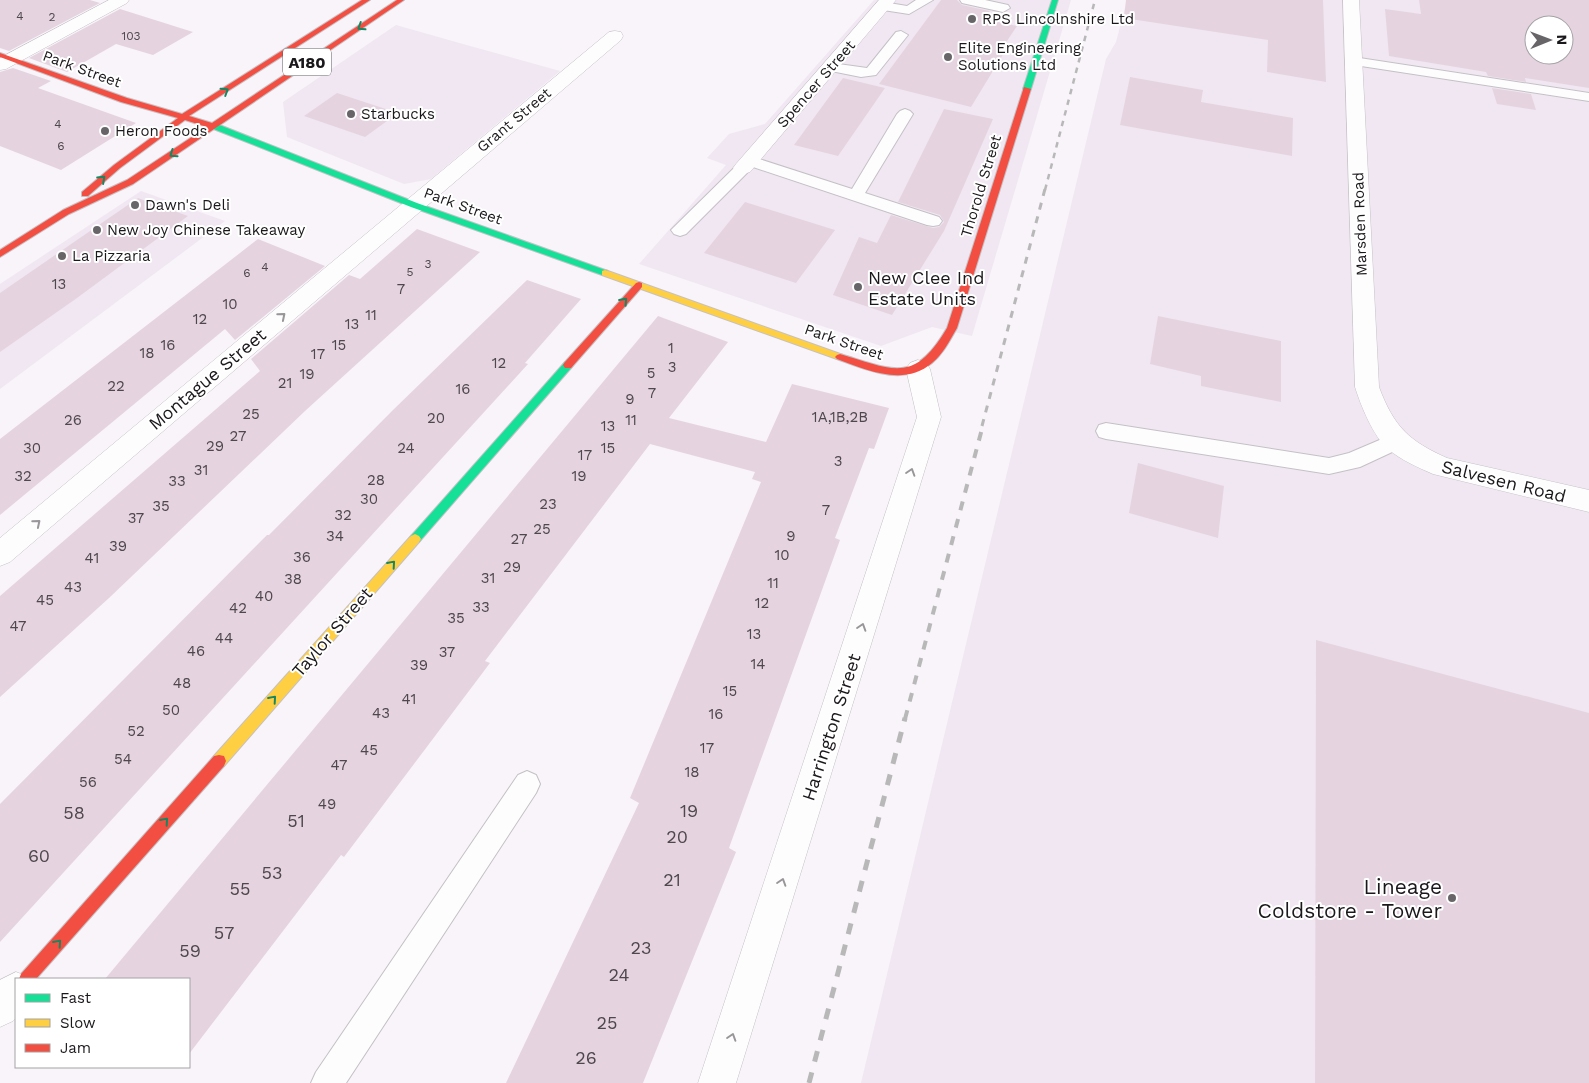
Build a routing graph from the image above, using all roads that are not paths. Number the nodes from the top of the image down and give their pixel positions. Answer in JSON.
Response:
{"nodes":[{"id":1,"x":121,"y":0,"type":"edge"},
{"id":2,"x":367,"y":0,"type":"edge"},
{"id":3,"x":401,"y":0,"type":"edge"},
{"id":4,"x":926,"y":0,"type":"edge"},
{"id":5,"x":966,"y":0,"type":"edge"},
{"id":6,"x":1055,"y":0,"type":"edge"},
{"id":7,"x":1350,"y":0,"type":"edge"},
{"id":8,"x":886,"y":3,"type":"edge"},
{"id":9,"x":1003,"y":8,"type":"dead end"},
{"id":10,"x":900,"y":35,"type":"dead end"},
{"id":11,"x":615,"y":36,"type":"dead end"},
{"id":12,"x":3,"y":60,"type":"edge"},
{"id":13,"x":1353,"y":61,"type":"junction"},
{"id":14,"x":831,"y":67,"type":"junction"},
{"id":15,"x":1589,"y":97,"type":"edge"},
{"id":16,"x":905,"y":114,"type":"dead end"},
{"id":17,"x":184,"y":117,"type":"junction"},
{"id":18,"x":214,"y":126,"type":"junction"},
{"id":19,"x":747,"y":165,"type":"junction"},
{"id":20,"x":856,"y":195,"type":"junction"},
{"id":21,"x":414,"y":205,"type":"junction"},
{"id":22,"x":66,"y":212,"type":"junction"},
{"id":23,"x":934,"y":221,"type":"dead end"},
{"id":24,"x":680,"y":230,"type":"dead end"},
{"id":25,"x":0,"y":254,"type":"edge"},
{"id":26,"x":639,"y":285,"type":"junction"},
{"id":27,"x":918,"y":369,"type":"junction"},
{"id":28,"x":1106,"y":431,"type":"dead end"},
{"id":29,"x":1396,"y":441,"type":"junction"},
{"id":30,"x":1589,"y":501,"type":"edge"},
{"id":31,"x":0,"y":554,"type":"edge"},
{"id":32,"x":527,"y":784,"type":"dead end"},
{"id":33,"x":27,"y":978,"type":"edge"},
{"id":34,"x":15,"y":991,"type":"edge"},
{"id":35,"x":0,"y":1008,"type":"edge"},
{"id":36,"x":327,"y":1083,"type":"edge"},
{"id":37,"x":717,"y":1083,"type":"edge"}],
"edges":[{"from":1,"to":12,"type":"street"},
{"from":17,"to":2,"type":"street","number":"A180","one_way":true},
{"from":3,"to":18,"type":"street","number":"A180","one_way":true},
{"from":4,"to":8,"type":"lane"},
{"from":5,"to":9,"type":"lane"},
{"from":6,"to":27,"type":"street","name":"Thorold Street"},
{"from":7,"to":13,"type":"street","name":"Marsden Road"},
{"from":8,"to":14,"type":"street","name":"Spencer Street"},
{"from":10,"to":14,"type":"lane"},
{"from":11,"to":21,"type":"street","name":"Grant Street"},
{"from":12,"to":17,"type":"street","name":"Park Street"},
{"from":13,"to":15,"type":"lane"},
{"from":13,"to":29,"type":"street","name":"Marsden Road"},
{"from":14,"to":19,"type":"street","name":"Spencer Street"},
{"from":16,"to":20,"type":"lane"},
{"from":17,"to":18,"type":"street","name":"Park Street"},
{"from":22,"to":17,"type":"street","number":"A180","one_way":true},
{"from":18,"to":21,"type":"street","name":"Park Street"},
{"from":18,"to":22,"type":"street","number":"A180","one_way":true},
{"from":19,"to":20,"type":"lane"},
{"from":19,"to":24,"type":"lane"},
{"from":20,"to":23,"type":"lane"},
{"from":21,"to":26,"type":"street","name":"Park Street"},
{"from":31,"to":21,"type":"street","name":"Montague Street","one_way":true},
{"from":22,"to":25,"type":"street","number":"A180"},
{"from":26,"to":27,"type":"street","name":"Park Street"},
{"from":33,"to":26,"type":"street","name":"Taylor Street","one_way":true},
{"from":37,"to":27,"type":"street","name":"Harrington Street","one_way":true},
{"from":28,"to":29,"type":"lane"},
{"from":29,"to":30,"type":"street","name":"Salvesen Road"},
{"from":32,"to":36,"type":"lane"},
{"from":34,"to":35,"type":"street"}]}
